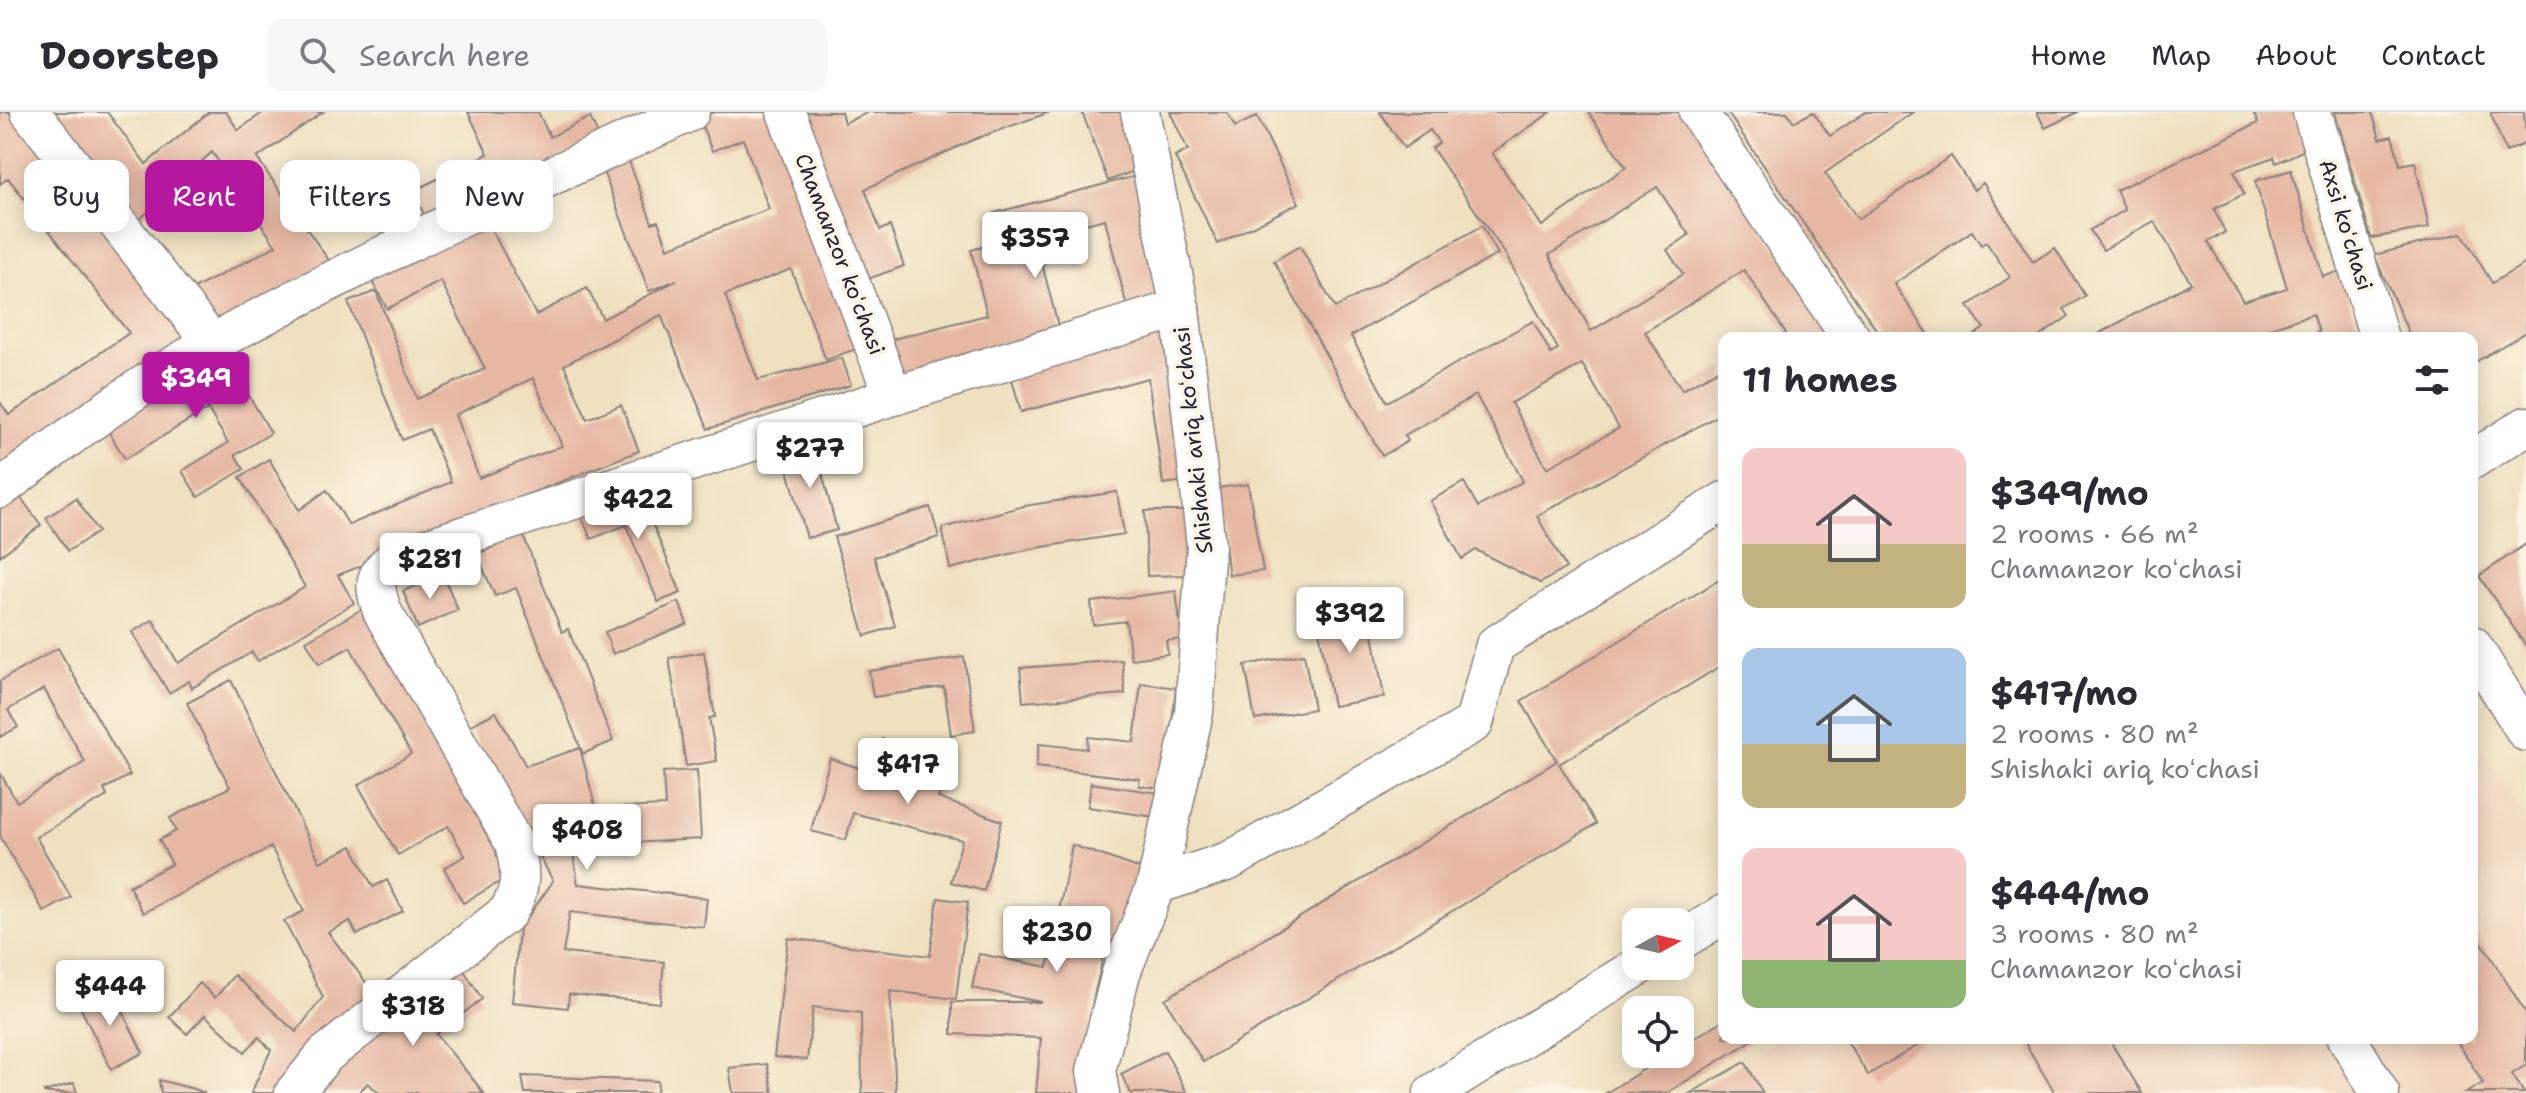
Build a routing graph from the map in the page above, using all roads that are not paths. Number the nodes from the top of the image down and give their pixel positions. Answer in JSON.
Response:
{"nodes":[{"id":1,"x":30,"y":112,"type":"edge"},
{"id":2,"x":690,"y":112,"type":"edge"},
{"id":3,"x":786,"y":112,"type":"edge"},
{"id":4,"x":1140,"y":112,"type":"edge"},
{"id":5,"x":1698,"y":112,"type":"edge"},
{"id":6,"x":2312,"y":112,"type":"edge"},
{"id":7,"x":1180,"y":308,"type":"junction"},
{"id":8,"x":1847,"y":332,"type":"edge"},
{"id":9,"x":2377,"y":332,"type":"edge"},
{"id":10,"x":212,"y":343,"type":"junction"},
{"id":11,"x":893,"y":396,"type":"junction"},
{"id":12,"x":2526,"y":426,"type":"edge"},
{"id":13,"x":2478,"y":456,"type":"edge"},
{"id":14,"x":0,"y":489,"type":"edge"},
{"id":15,"x":1718,"y":505,"type":"edge"},
{"id":16,"x":2478,"y":655,"type":"edge"},
{"id":17,"x":2526,"y":732,"type":"edge"},
{"id":18,"x":1156,"y":885,"type":"junction"},
{"id":19,"x":1718,"y":918,"type":"edge"},
{"id":20,"x":1694,"y":932,"type":"edge"},
{"id":21,"x":1622,"y":976,"type":"edge"},
{"id":22,"x":2351,"y":1044,"type":"edge"},
{"id":23,"x":294,"y":1093,"type":"edge"},
{"id":24,"x":1100,"y":1093,"type":"edge"},
{"id":25,"x":1433,"y":1093,"type":"edge"},
{"id":26,"x":2380,"y":1093,"type":"edge"}],
"edges":[{"from":1,"to":10,"type":"street"},
{"from":2,"to":10,"type":"street"},
{"from":3,"to":11,"type":"street","name":"Chamanzor koʻchasi"},
{"from":4,"to":7,"type":"street","name":"Shishaki ariq koʻchasi"},
{"from":5,"to":8,"type":"street"},
{"from":6,"to":9,"type":"street","name":"Axsi koʻchasi"},
{"from":7,"to":11,"type":"street"},
{"from":7,"to":18,"type":"street","name":"Shishaki ariq koʻchasi"},
{"from":10,"to":14,"type":"street"},
{"from":11,"to":23,"type":"street"},
{"from":12,"to":13,"type":"street"},
{"from":15,"to":18,"type":"street"},
{"from":16,"to":17,"type":"street"},
{"from":18,"to":24,"type":"street","name":"Shishaki ariq koʻchasi"},
{"from":19,"to":20,"type":"street"},
{"from":21,"to":25,"type":"street"},
{"from":22,"to":26,"type":"street"}]}
